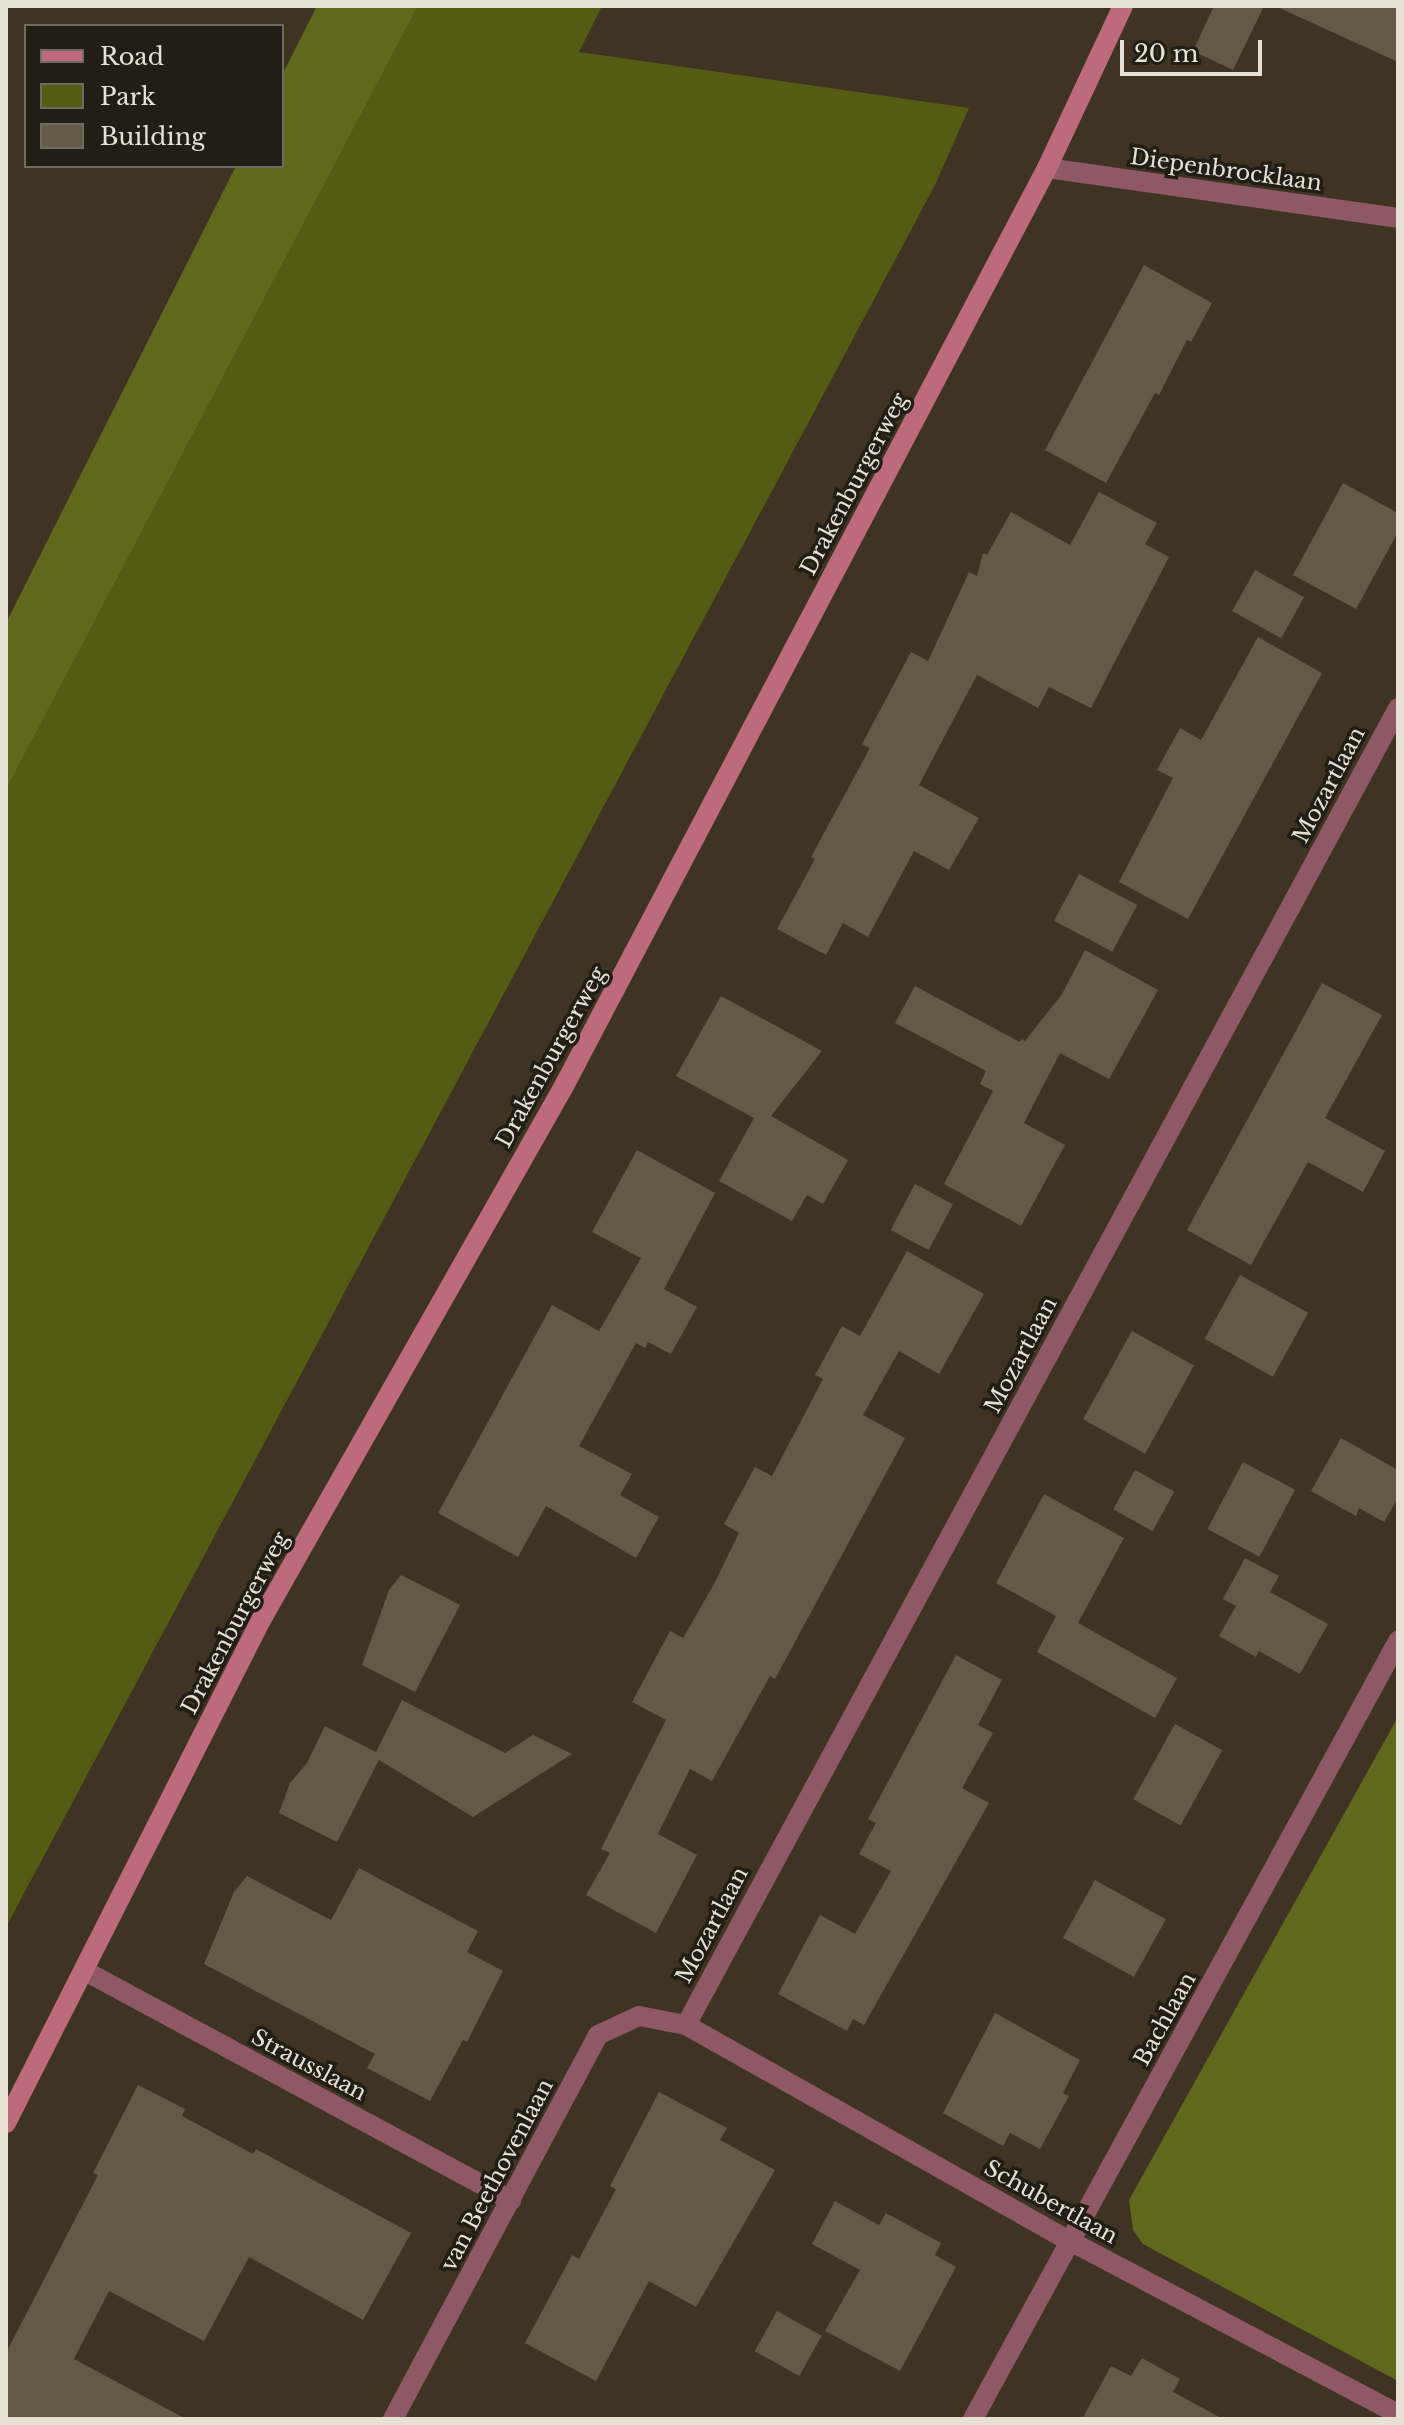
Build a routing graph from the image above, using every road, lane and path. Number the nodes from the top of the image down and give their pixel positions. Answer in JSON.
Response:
{"nodes":[{"id":1,"x":1123,"y":6,"type":"edge"},
{"id":2,"x":1047,"y":168,"type":"junction"},
{"id":3,"x":1398,"y":218,"type":"edge"},
{"id":4,"x":1398,"y":708,"type":"edge"},
{"id":5,"x":1398,"y":1641,"type":"edge"},
{"id":6,"x":85,"y":1971,"type":"junction"},
{"id":7,"x":686,"y":2025,"type":"junction"},
{"id":8,"x":6,"y":2123,"type":"edge"},
{"id":9,"x":511,"y":2200,"type":"junction"},
{"id":10,"x":1070,"y":2241,"type":"junction"},
{"id":11,"x":1398,"y":2414,"type":"edge"},
{"id":12,"x":393,"y":2419,"type":"edge"},
{"id":13,"x":973,"y":2419,"type":"edge"}],
"edges":[{"from":1,"to":2,"type":"main road","name":"Drakenburgerweg"},
{"from":2,"to":3,"type":"street","name":"Diepenbrocklaan"},
{"from":2,"to":6,"type":"main road","name":"Drakenburgerweg"},
{"from":4,"to":7,"type":"street","name":"Mozartlaan"},
{"from":5,"to":10,"type":"street","name":"Bachlaan"},
{"from":6,"to":8,"type":"main road","name":"Drakenburgerweg"},
{"from":6,"to":9,"type":"street","name":"Strausslaan"},
{"from":7,"to":9,"type":"street","name":"van Beethovenlaan"},
{"from":7,"to":10,"type":"street","name":"Schubertlaan"},
{"from":9,"to":12,"type":"street","name":"van Beethovenlaan"},
{"from":10,"to":11,"type":"street","name":"Schubertlaan"},
{"from":10,"to":13,"type":"street","name":"Bachlaan"}]}
